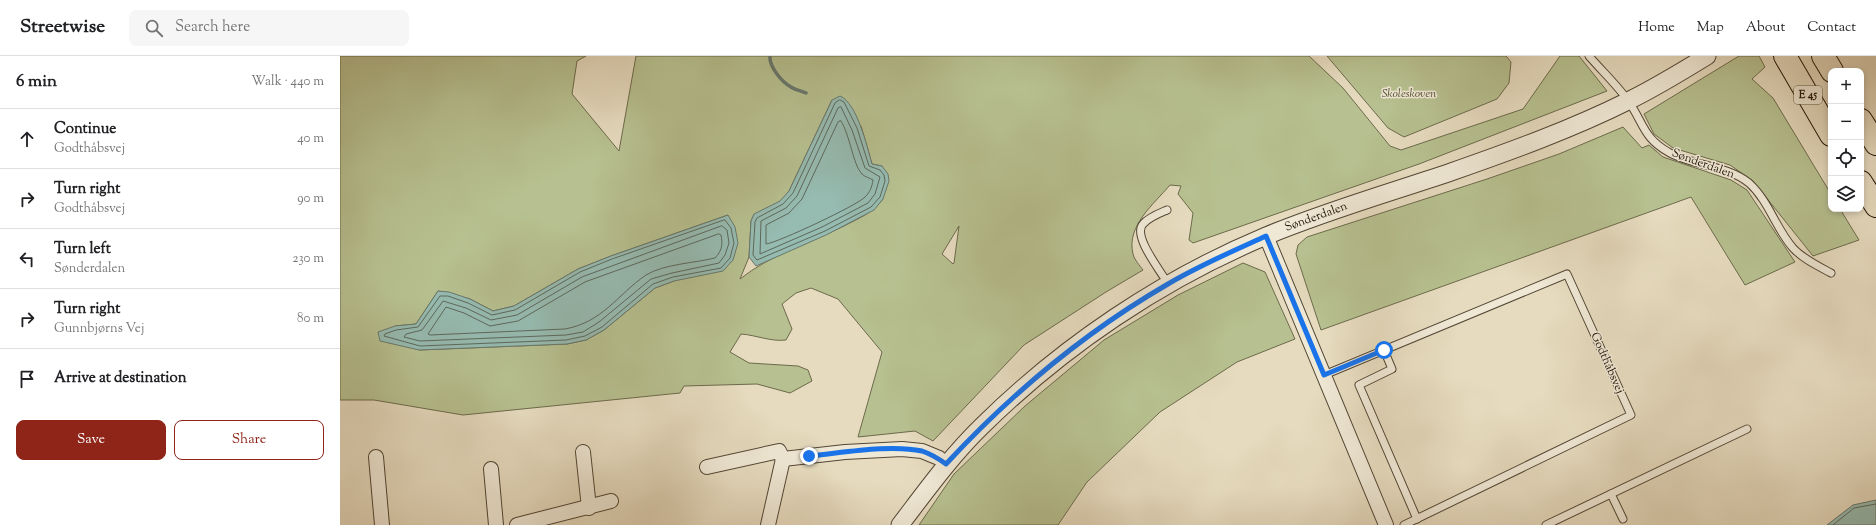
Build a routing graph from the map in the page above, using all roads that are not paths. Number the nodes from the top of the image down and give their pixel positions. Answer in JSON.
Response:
{"nodes":[{"id":1,"x":1589,"y":56,"type":"edge"},
{"id":2,"x":1707,"y":56,"type":"edge"},
{"id":3,"x":1785,"y":56,"type":"edge"},
{"id":4,"x":1823,"y":56,"type":"edge"},
{"id":5,"x":1830,"y":68,"type":"edge"},
{"id":6,"x":1629,"y":101,"type":"junction"},
{"id":7,"x":1864,"y":125,"type":"edge"},
{"id":8,"x":1828,"y":130,"type":"edge"},
{"id":9,"x":1876,"y":144,"type":"edge"},
{"id":10,"x":1864,"y":187,"type":"edge"},
{"id":11,"x":1876,"y":206,"type":"edge"},
{"id":12,"x":1167,"y":210,"type":"dead end"},
{"id":13,"x":1266,"y":236,"type":"junction"},
{"id":14,"x":1832,"y":272,"type":"dead end"},
{"id":15,"x":1168,"y":284,"type":"junction"},
{"id":16,"x":1384,"y":350,"type":"junction"},
{"id":17,"x":1324,"y":375,"type":"junction"},
{"id":18,"x":1747,"y":429,"type":"dead end"},
{"id":19,"x":583,"y":452,"type":"dead end"},
{"id":20,"x":376,"y":457,"type":"dead end"},
{"id":21,"x":783,"y":459,"type":"junction"},
{"id":22,"x":946,"y":464,"type":"junction"},
{"id":23,"x":707,"y":467,"type":"dead end"},
{"id":24,"x":491,"y":468,"type":"dead end"},
{"id":25,"x":1611,"y":494,"type":"junction"},
{"id":26,"x":611,"y":501,"type":"dead end"},
{"id":27,"x":589,"y":508,"type":"junction"},
{"id":28,"x":1417,"y":519,"type":"junction"},
{"id":29,"x":1623,"y":519,"type":"dead end"},
{"id":30,"x":382,"y":525,"type":"edge"},
{"id":31,"x":496,"y":525,"type":"edge"},
{"id":32,"x":517,"y":525,"type":"edge"},
{"id":33,"x":768,"y":525,"type":"edge"},
{"id":34,"x":900,"y":525,"type":"edge"},
{"id":35,"x":1386,"y":525,"type":"edge"},
{"id":36,"x":1404,"y":525,"type":"edge"},
{"id":37,"x":1546,"y":525,"type":"edge"}],
"edges":[{"from":1,"to":6,"type":"lane"},
{"from":2,"to":6,"type":"street","name":"Sønderdalen"},
{"from":3,"to":8,"type":"highway","number":"E 45"},
{"from":4,"to":5,"type":"highway","number":"E 45"},
{"from":6,"to":13,"type":"street","name":"Sønderdalen"},
{"from":6,"to":14,"type":"lane","name":"Sønderdalen"},
{"from":7,"to":9,"type":"highway"},
{"from":10,"to":11,"type":"highway"},
{"from":12,"to":15,"type":"lane"},
{"from":13,"to":15,"type":"street","name":"Sønderdalen"},
{"from":13,"to":17,"type":"street"},
{"from":15,"to":22,"type":"street","name":"Sønderdalen"},
{"from":16,"to":17,"type":"lane","name":"Godthåbsvej"},
{"from":16,"to":28,"type":"lane"},
{"from":16,"to":28,"type":"lane","name":"Godthåbsvej"},
{"from":17,"to":35,"type":"street"},
{"from":18,"to":25,"type":"lane"},
{"from":19,"to":27,"type":"street"},
{"from":20,"to":30,"type":"street"},
{"from":21,"to":22,"type":"street"},
{"from":21,"to":23,"type":"street"},
{"from":21,"to":33,"type":"street"},
{"from":22,"to":34,"type":"street","name":"Sønderdalen"},
{"from":24,"to":31,"type":"street"},
{"from":25,"to":29,"type":"lane"},
{"from":25,"to":37,"type":"lane"},
{"from":26,"to":27,"type":"street"},
{"from":27,"to":32,"type":"street"},
{"from":28,"to":36,"type":"lane","name":"Godthåbsvej"}]}
